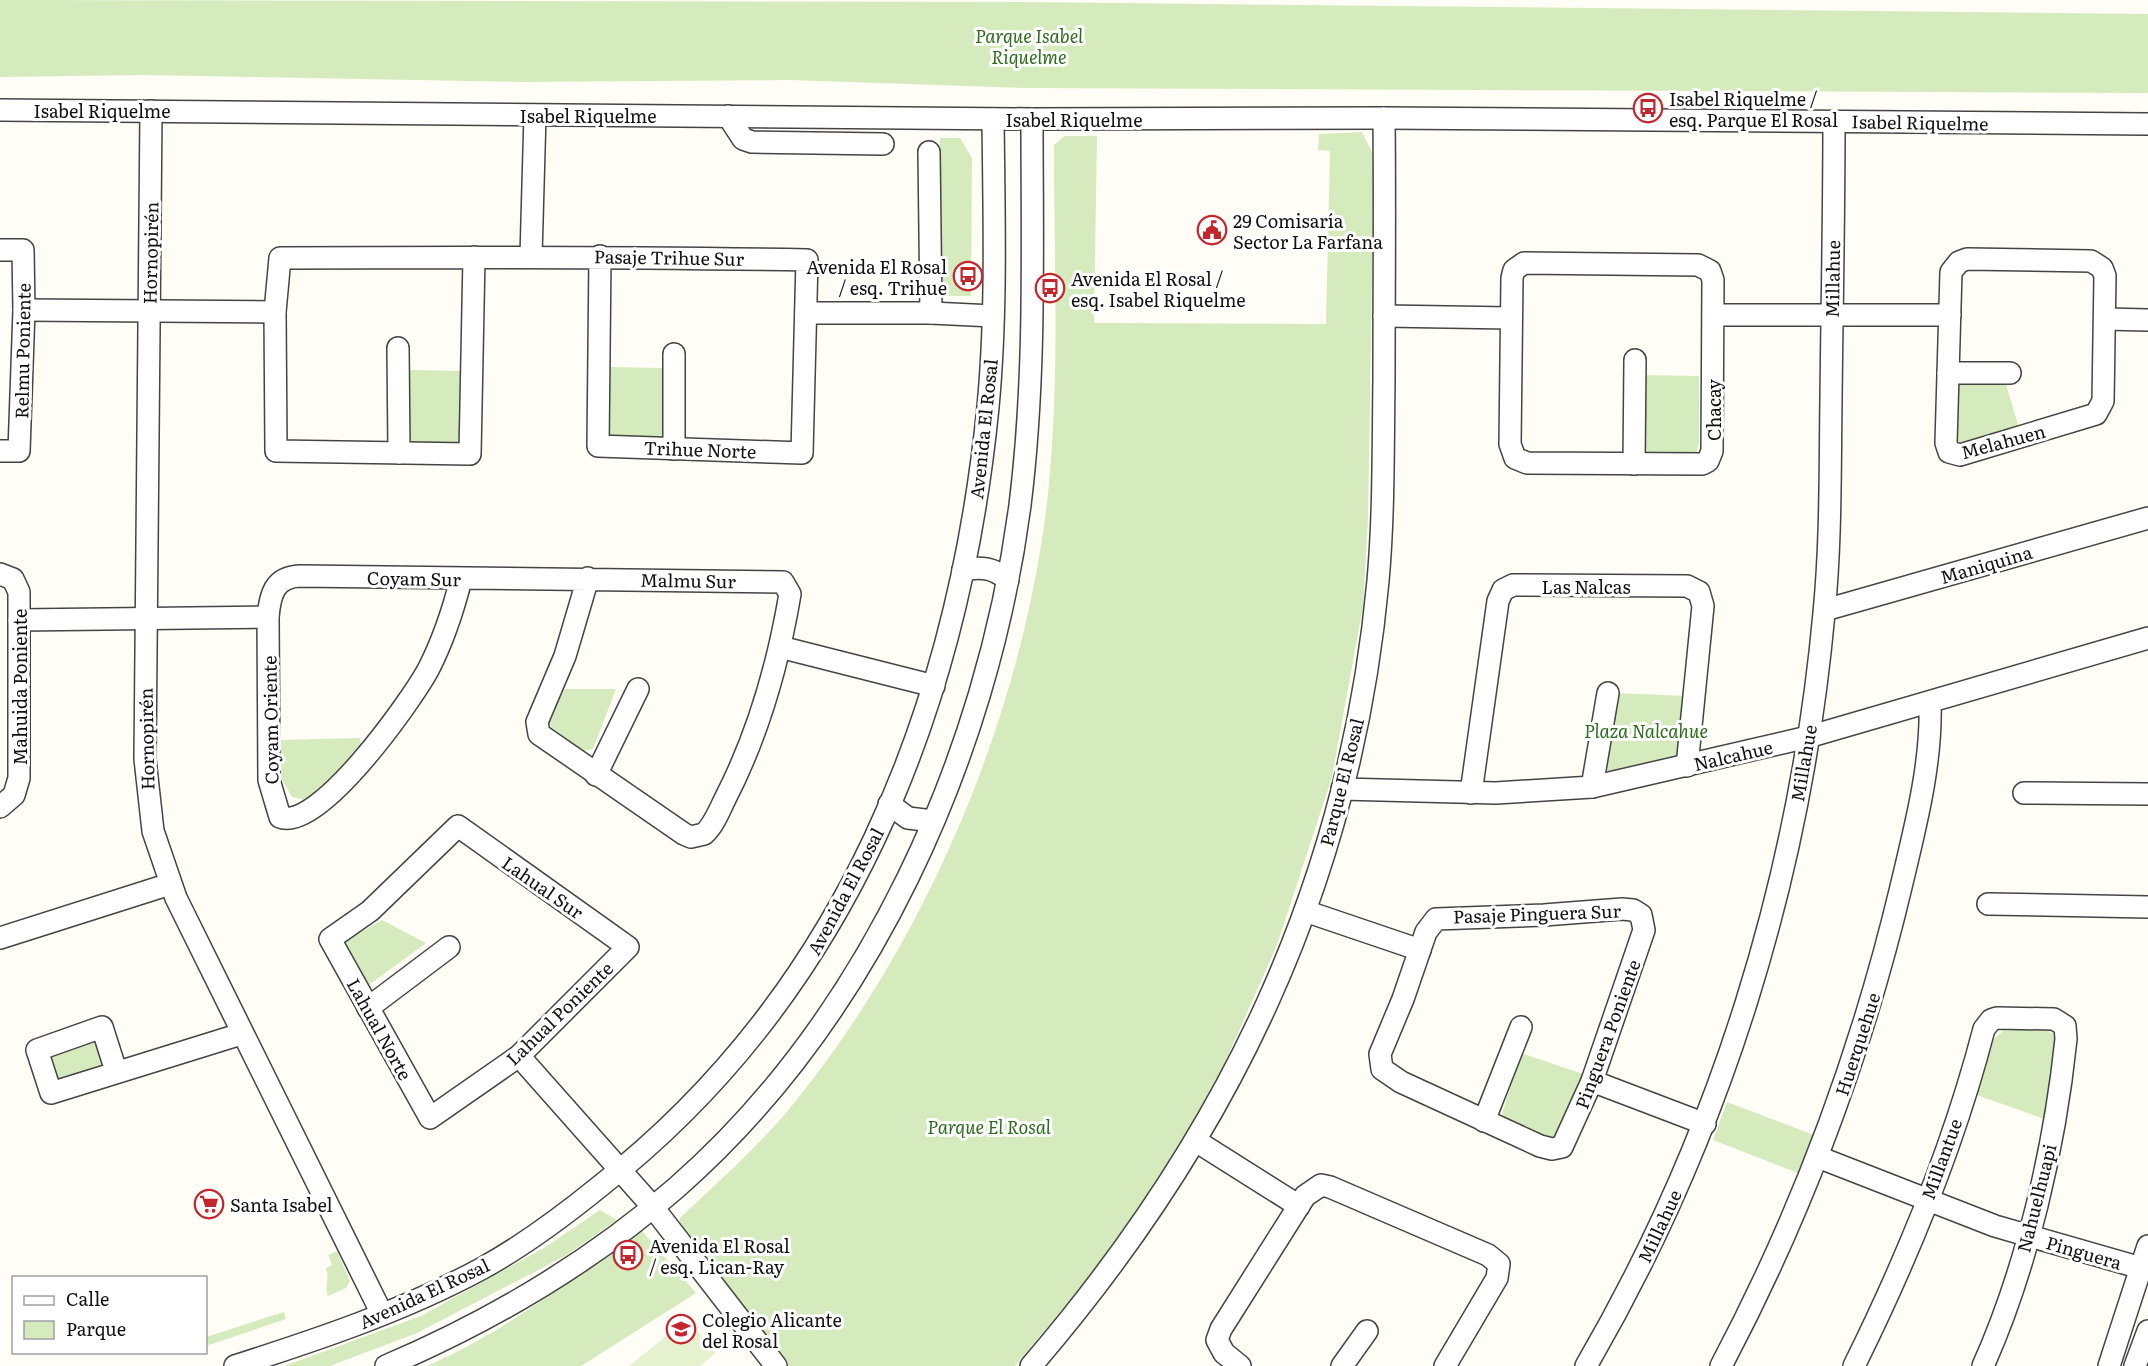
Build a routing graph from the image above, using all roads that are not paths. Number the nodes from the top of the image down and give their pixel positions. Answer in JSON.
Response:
{"nodes":[{"id":1,"x":0,"y":110,"type":"edge"},
{"id":2,"x":151,"y":111,"type":"junction"},
{"id":3,"x":535,"y":115,"type":"junction"},
{"id":4,"x":728,"y":116,"type":"junction"},
{"id":5,"x":1384,"y":118,"type":"junction"},
{"id":6,"x":993,"y":119,"type":"junction"},
{"id":7,"x":1032,"y":119,"type":"junction"},
{"id":8,"x":1834,"y":121,"type":"junction"},
{"id":9,"x":2148,"y":124,"type":"edge"},
{"id":10,"x":883,"y":144,"type":"dead end"},
{"id":11,"x":928,"y":152,"type":"dead end"},
{"id":12,"x":0,"y":250,"type":"edge"},
{"id":13,"x":531,"y":256,"type":"junction"},
{"id":14,"x":600,"y":256,"type":"junction"},
{"id":15,"x":474,"y":257,"type":"junction"},
{"id":16,"x":24,"y":310,"type":"junction"},
{"id":17,"x":149,"y":311,"type":"junction"},
{"id":18,"x":275,"y":312,"type":"junction"},
{"id":19,"x":806,"y":313,"type":"junction"},
{"id":20,"x":931,"y":313,"type":"junction"},
{"id":21,"x":1713,"y":315,"type":"junction"},
{"id":22,"x":1950,"y":315,"type":"junction"},
{"id":23,"x":993,"y":316,"type":"junction"},
{"id":24,"x":1384,"y":316,"type":"junction"},
{"id":25,"x":1832,"y":316,"type":"junction"},
{"id":26,"x":1511,"y":318,"type":"junction"},
{"id":27,"x":2105,"y":319,"type":"junction"},
{"id":28,"x":2148,"y":320,"type":"edge"},
{"id":29,"x":398,"y":348,"type":"dead end"},
{"id":30,"x":674,"y":354,"type":"dead end"},
{"id":31,"x":1635,"y":360,"type":"dead end"},
{"id":32,"x":1948,"y":373,"type":"junction"},
{"id":33,"x":2010,"y":373,"type":"dead end"},
{"id":34,"x":674,"y":449,"type":"junction"},
{"id":35,"x":9,"y":451,"type":"edge"},
{"id":36,"x":399,"y":453,"type":"junction"},
{"id":37,"x":1634,"y":464,"type":"junction"},
{"id":38,"x":2148,"y":518,"type":"edge"},
{"id":39,"x":963,"y":570,"type":"junction"},
{"id":40,"x":7,"y":577,"type":"edge"},
{"id":41,"x":588,"y":578,"type":"junction"},
{"id":42,"x":461,"y":579,"type":"junction"},
{"id":43,"x":1008,"y":580,"type":"junction"},
{"id":44,"x":1825,"y":610,"type":"junction"},
{"id":45,"x":268,"y":617,"type":"junction"},
{"id":46,"x":146,"y":619,"type":"junction"},
{"id":47,"x":19,"y":620,"type":"junction"},
{"id":48,"x":2148,"y":638,"type":"edge"},
{"id":49,"x":780,"y":647,"type":"junction"},
{"id":50,"x":934,"y":686,"type":"junction"},
{"id":51,"x":638,"y":689,"type":"dead end"},
{"id":52,"x":1608,"y":693,"type":"dead end"},
{"id":53,"x":1930,"y":703,"type":"junction"},
{"id":54,"x":1808,"y":737,"type":"junction"},
{"id":55,"x":1687,"y":766,"type":"junction"},
{"id":56,"x":596,"y":775,"type":"junction"},
{"id":57,"x":1592,"y":787,"type":"junction"},
{"id":58,"x":1341,"y":789,"type":"junction"},
{"id":59,"x":1472,"y":793,"type":"junction"},
{"id":60,"x":2024,"y":793,"type":"dead end"},
{"id":61,"x":2148,"y":794,"type":"edge"},
{"id":62,"x":7,"y":801,"type":"edge"},
{"id":63,"x":889,"y":804,"type":"junction"},
{"id":64,"x":933,"y":821,"type":"junction"},
{"id":65,"x":170,"y":884,"type":"junction"},
{"id":66,"x":1988,"y":904,"type":"dead end"},
{"id":67,"x":2148,"y":907,"type":"edge"},
{"id":68,"x":1305,"y":910,"type":"junction"},
{"id":69,"x":1641,"y":915,"type":"joint"},
{"id":70,"x":0,"y":938,"type":"edge"},
{"id":71,"x":330,"y":939,"type":"joint"},
{"id":72,"x":449,"y":947,"type":"dead end"},
{"id":73,"x":628,"y":947,"type":"joint"},
{"id":74,"x":1420,"y":950,"type":"junction"},
{"id":75,"x":368,"y":1008,"type":"junction"},
{"id":76,"x":2065,"y":1026,"type":"joint"},
{"id":77,"x":1521,"y":1027,"type":"dead end"},
{"id":78,"x":241,"y":1034,"type":"junction"},
{"id":79,"x":519,"y":1056,"type":"junction"},
{"id":80,"x":116,"y":1071,"type":"dead end"},
{"id":81,"x":1592,"y":1081,"type":"junction"},
{"id":82,"x":430,"y":1119,"type":"joint"},
{"id":83,"x":1484,"y":1121,"type":"junction"},
{"id":84,"x":1705,"y":1124,"type":"junction"},
{"id":85,"x":1196,"y":1141,"type":"junction"},
{"id":86,"x":1818,"y":1157,"type":"junction"},
{"id":87,"x":621,"y":1171,"type":"junction"},
{"id":88,"x":1926,"y":1199,"type":"junction"},
{"id":89,"x":652,"y":1206,"type":"junction"},
{"id":90,"x":1299,"y":1206,"type":"junction"},
{"id":91,"x":2027,"y":1236,"type":"junction"},
{"id":92,"x":2148,"y":1246,"type":"edge"},
{"id":93,"x":2145,"y":1269,"type":"edge"},
{"id":94,"x":382,"y":1314,"type":"junction"},
{"id":95,"x":1367,"y":1331,"type":"dead end"},
{"id":96,"x":2148,"y":1331,"type":"edge"},
{"id":97,"x":235,"y":1366,"type":"edge"},
{"id":98,"x":386,"y":1366,"type":"edge"},
{"id":99,"x":776,"y":1366,"type":"edge"},
{"id":100,"x":1031,"y":1366,"type":"edge"},
{"id":101,"x":1240,"y":1366,"type":"edge"},
{"id":102,"x":1342,"y":1366,"type":"edge"},
{"id":103,"x":1445,"y":1366,"type":"edge"},
{"id":104,"x":1586,"y":1366,"type":"edge"},
{"id":105,"x":1721,"y":1366,"type":"edge"},
{"id":106,"x":1854,"y":1366,"type":"edge"},
{"id":107,"x":1983,"y":1366,"type":"edge"},
{"id":108,"x":2109,"y":1366,"type":"edge"},
{"id":109,"x":2135,"y":1366,"type":"edge"}],
"edges":[{"from":1,"to":2,"type":"street","name":"Isabel Riquelme"},
{"from":2,"to":3,"type":"street","name":"Isabel Riquelme"},
{"from":2,"to":17,"type":"street","name":"Hornopirén"},
{"from":3,"to":4,"type":"street","name":"Isabel Riquelme"},
{"from":3,"to":13,"type":"street"},
{"from":4,"to":6,"type":"street","name":"Isabel Riquelme"},
{"from":4,"to":10,"type":"street"},
{"from":5,"to":7,"type":"street","name":"Isabel Riquelme"},
{"from":5,"to":8,"type":"street","name":"Isabel Riquelme"},
{"from":5,"to":24,"type":"street","name":"Parque El Rosal"},
{"from":6,"to":7,"type":"street","name":"Isabel Riquelme"},
{"from":6,"to":23,"type":"street","name":"Avenida El Rosal"},
{"from":7,"to":43,"type":"street"},
{"from":8,"to":9,"type":"street","name":"Isabel Riquelme"},
{"from":8,"to":25,"type":"street","name":"Millahue"},
{"from":11,"to":20,"type":"street"},
{"from":12,"to":16,"type":"street","name":"Relmu Poniente"},
{"from":13,"to":14,"type":"street","name":"Pasaje Trihue Sur"},
{"from":13,"to":15,"type":"street","name":"Pasaje Trihue Sur"},
{"from":14,"to":19,"type":"street","name":"Pasaje Trihue Sur"},
{"from":14,"to":34,"type":"street","name":"Trihue Norte"},
{"from":15,"to":18,"type":"street","name":"Pasaje Trihue Sur"},
{"from":15,"to":36,"type":"street"},
{"from":16,"to":17,"type":"street"},
{"from":16,"to":35,"type":"street","name":"Relmu Poniente"},
{"from":17,"to":18,"type":"street"},
{"from":17,"to":46,"type":"street","name":"Hornopirén"},
{"from":18,"to":36,"type":"street"},
{"from":19,"to":20,"type":"street"},
{"from":19,"to":34,"type":"street","name":"Trihue Norte"},
{"from":20,"to":23,"type":"street"},
{"from":21,"to":25,"type":"street"},
{"from":21,"to":26,"type":"street","name":"Chacay"},
{"from":21,"to":37,"type":"street","name":"Chacay"},
{"from":22,"to":25,"type":"street"},
{"from":22,"to":27,"type":"street","name":"Melahuen"},
{"from":22,"to":32,"type":"street","name":"Melahuen"},
{"from":23,"to":39,"type":"street","name":"Avenida El Rosal"},
{"from":24,"to":26,"type":"street"},
{"from":24,"to":58,"type":"street","name":"Parque El Rosal"},
{"from":25,"to":44,"type":"street","name":"Millahue"},
{"from":26,"to":37,"type":"street","name":"Chacay"},
{"from":27,"to":28,"type":"street"},
{"from":27,"to":32,"type":"street","name":"Melahuen"},
{"from":29,"to":36,"type":"street"},
{"from":30,"to":34,"type":"street"},
{"from":31,"to":37,"type":"street"},
{"from":32,"to":33,"type":"street"},
{"from":38,"to":44,"type":"street","name":"Maniquina"},
{"from":39,"to":43,"type":"street"},
{"from":39,"to":50,"type":"street","name":"Avenida El Rosal"},
{"from":40,"to":47,"type":"street","name":"Mahuida Poniente"},
{"from":41,"to":42,"type":"street","name":"Coyam Sur"},
{"from":41,"to":49,"type":"street","name":"Malmu Sur"},
{"from":41,"to":56,"type":"street"},
{"from":42,"to":45,"type":"street","name":"Coyam Sur"},
{"from":42,"to":45,"type":"street","name":"Coyam Oriente"},
{"from":43,"to":64,"type":"street"},
{"from":44,"to":54,"type":"street","name":"Millahue"},
{"from":45,"to":46,"type":"street"},
{"from":46,"to":47,"type":"street"},
{"from":46,"to":65,"type":"street","name":"Hornopirén"},
{"from":47,"to":62,"type":"street","name":"Mahuida Poniente"},
{"from":48,"to":53,"type":"street","name":"Nalcahue"},
{"from":49,"to":50,"type":"street"},
{"from":49,"to":56,"type":"street"},
{"from":50,"to":63,"type":"street","name":"Avenida El Rosal"},
{"from":51,"to":56,"type":"street"},
{"from":52,"to":57,"type":"street"},
{"from":53,"to":54,"type":"street","name":"Nalcahue"},
{"from":53,"to":86,"type":"street","name":"Huerquehue"},
{"from":54,"to":55,"type":"street","name":"Nalcahue"},
{"from":54,"to":84,"type":"street","name":"Millahue"},
{"from":55,"to":57,"type":"street","name":"Nalcahue"},
{"from":55,"to":59,"type":"street","name":"Las Nalcas"},
{"from":57,"to":59,"type":"street","name":"Nalcahue"},
{"from":58,"to":59,"type":"street","name":"Nalcahue"},
{"from":58,"to":68,"type":"street","name":"Parque El Rosal"},
{"from":60,"to":61,"type":"street"},
{"from":63,"to":64,"type":"street"},
{"from":63,"to":87,"type":"street","name":"Avenida El Rosal"},
{"from":64,"to":89,"type":"street"},
{"from":65,"to":70,"type":"street"},
{"from":65,"to":78,"type":"street","name":"Hornopirén"},
{"from":66,"to":67,"type":"street"},
{"from":68,"to":74,"type":"street"},
{"from":68,"to":85,"type":"street","name":"Parque El Rosal"},
{"from":69,"to":74,"type":"street","name":"Pasaje Pinguera Sur"},
{"from":69,"to":81,"type":"street","name":"Pinguera Poniente"},
{"from":71,"to":73,"type":"street","name":"Lahual Sur"},
{"from":71,"to":75,"type":"street","name":"Lahual Norte"},
{"from":72,"to":75,"type":"street"},
{"from":73,"to":79,"type":"street","name":"Lahual Poniente"},
{"from":74,"to":83,"type":"street"},
{"from":75,"to":82,"type":"street","name":"Lahual Norte"},
{"from":76,"to":88,"type":"street","name":"Millantue"},
{"from":76,"to":91,"type":"street","name":"Nahuelhuapi"},
{"from":77,"to":83,"type":"street"},
{"from":78,"to":80,"type":"street"},
{"from":78,"to":94,"type":"street","name":"Hornopirén"},
{"from":79,"to":82,"type":"street","name":"Lahual Poniente"},
{"from":79,"to":87,"type":"street"},
{"from":81,"to":83,"type":"street","name":"Pinguera Poniente"},
{"from":81,"to":84,"type":"street"},
{"from":84,"to":104,"type":"street","name":"Millahue"},
{"from":85,"to":90,"type":"street"},
{"from":85,"to":100,"type":"street","name":"Parque El Rosal"},
{"from":86,"to":88,"type":"street","name":"Pinguera"},
{"from":86,"to":105,"type":"street","name":"Huerquehue"},
{"from":87,"to":89,"type":"street"},
{"from":87,"to":94,"type":"street","name":"Avenida El Rosal"},
{"from":88,"to":91,"type":"street","name":"Pinguera"},
{"from":88,"to":106,"type":"street","name":"Millantue"},
{"from":89,"to":98,"type":"street"},
{"from":89,"to":99,"type":"street"},
{"from":90,"to":101,"type":"street"},
{"from":90,"to":103,"type":"street"},
{"from":91,"to":93,"type":"street","name":"Pinguera"},
{"from":91,"to":107,"type":"street","name":"Nahuelhuapi"},
{"from":92,"to":93,"type":"street"},
{"from":93,"to":108,"type":"street"},
{"from":94,"to":97,"type":"street","name":"Avenida El Rosal"},
{"from":95,"to":102,"type":"street"},
{"from":96,"to":109,"type":"street"}]}
